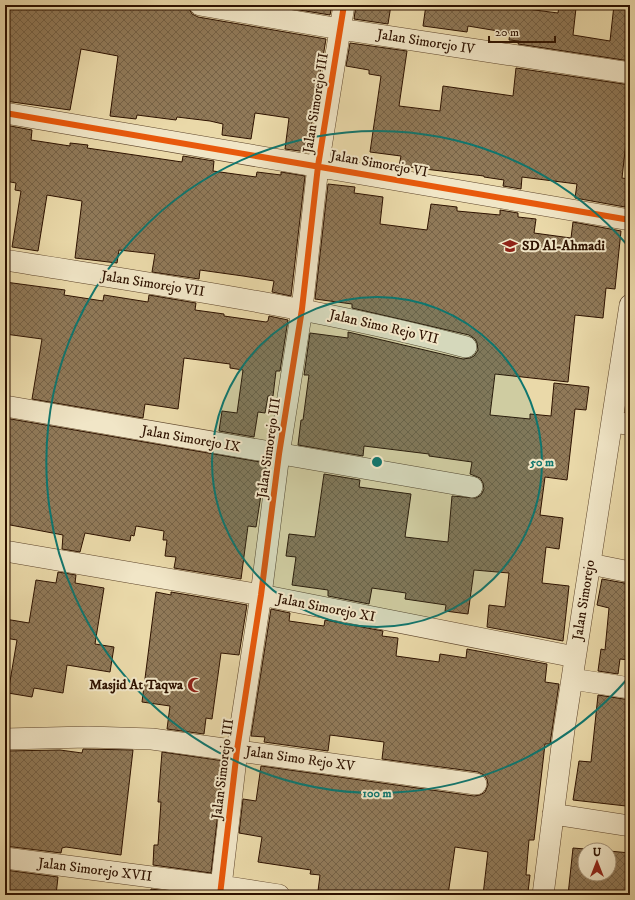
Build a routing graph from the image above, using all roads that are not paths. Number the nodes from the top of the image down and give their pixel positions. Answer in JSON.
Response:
{"nodes":[{"id":1,"x":200,"y":5,"type":"edge"},
{"id":2,"x":344,"y":5,"type":"edge"},
{"id":3,"x":340,"y":29,"type":"junction"},
{"id":4,"x":630,"y":73,"type":"edge"},
{"id":5,"x":5,"y":113,"type":"edge"},
{"id":6,"x":318,"y":166,"type":"junction"},
{"id":7,"x":630,"y":220,"type":"edge"},
{"id":8,"x":5,"y":260,"type":"edge"},
{"id":9,"x":630,"y":306,"type":"edge"},
{"id":10,"x":302,"y":309,"type":"junction"},
{"id":11,"x":466,"y":346,"type":"dead end"},
{"id":12,"x":5,"y":406,"type":"edge"},
{"id":13,"x":621,"y":423,"type":"edge"},
{"id":14,"x":279,"y":454,"type":"junction"},
{"id":15,"x":472,"y":487,"type":"dead end"},
{"id":16,"x":5,"y":551,"type":"edge"},
{"id":17,"x":590,"y":564,"type":"junction"},
{"id":18,"x":630,"y":572,"type":"edge"},
{"id":19,"x":261,"y":595,"type":"junction"},
{"id":20,"x":575,"y":657,"type":"junction"},
{"id":21,"x":572,"y":679,"type":"junction"},
{"id":22,"x":630,"y":688,"type":"edge"},
{"id":23,"x":5,"y":740,"type":"edge"},
{"id":24,"x":237,"y":750,"type":"junction"},
{"id":25,"x":476,"y":784,"type":"dead end"},
{"id":26,"x":554,"y":814,"type":"junction"},
{"id":27,"x":630,"y":826,"type":"edge"},
{"id":28,"x":5,"y":858,"type":"edge"},
{"id":29,"x":220,"y":890,"type":"edge"},
{"id":30,"x":279,"y":895,"type":"edge"},
{"id":31,"x":543,"y":895,"type":"edge"}],
"edges":[{"from":1,"to":3,"type":"street","name":"Jalan Simorejo IV"},
{"from":2,"to":3,"type":"street","name":"Jalan Simorejo III"},
{"from":3,"to":4,"type":"street","name":"Jalan Simorejo IV"},
{"from":3,"to":6,"type":"street","name":"Jalan Simorejo III"},
{"from":5,"to":6,"type":"street","name":"Jalan Simorejo VI"},
{"from":6,"to":7,"type":"street","name":"Jalan Simorejo VI"},
{"from":6,"to":10,"type":"street","name":"Jalan Simorejo III"},
{"from":8,"to":10,"type":"street","name":"Jalan Simorejo VII"},
{"from":9,"to":13,"type":"street","name":"Jalan Simorejo"},
{"from":10,"to":11,"type":"street","name":"Jalan Simo Rejo VII"},
{"from":10,"to":14,"type":"street","name":"Jalan Simorejo III"},
{"from":12,"to":14,"type":"street","name":"Jalan Simorejo IX"},
{"from":13,"to":17,"type":"street","name":"Jalan Simorejo"},
{"from":14,"to":15,"type":"street","name":"Jalan Simorejo IX"},
{"from":14,"to":19,"type":"street","name":"Jalan Simorejo III"},
{"from":16,"to":19,"type":"street","name":"Jalan Simorejo XI"},
{"from":17,"to":18,"type":"street"},
{"from":17,"to":20,"type":"street","name":"Jalan Simorejo"},
{"from":19,"to":20,"type":"street","name":"Jalan Simorejo XI"},
{"from":19,"to":24,"type":"street","name":"Jalan Simorejo III"},
{"from":20,"to":21,"type":"street","name":"Jalan Simorejo"},
{"from":21,"to":22,"type":"street"},
{"from":21,"to":26,"type":"street","name":"Jalan Simorejo"},
{"from":23,"to":24,"type":"street","name":"Jalan Simo Rejo XV"},
{"from":24,"to":25,"type":"street","name":"Jalan Simo Rejo XV"},
{"from":24,"to":29,"type":"street","name":"Jalan Simorejo III"},
{"from":26,"to":27,"type":"street"},
{"from":26,"to":31,"type":"street","name":"Jalan Simorejo"},
{"from":28,"to":29,"type":"street","name":"Jalan Simorejo XVII"},
{"from":29,"to":30,"type":"street","name":"Jalan Simorejo XVII"}]}
